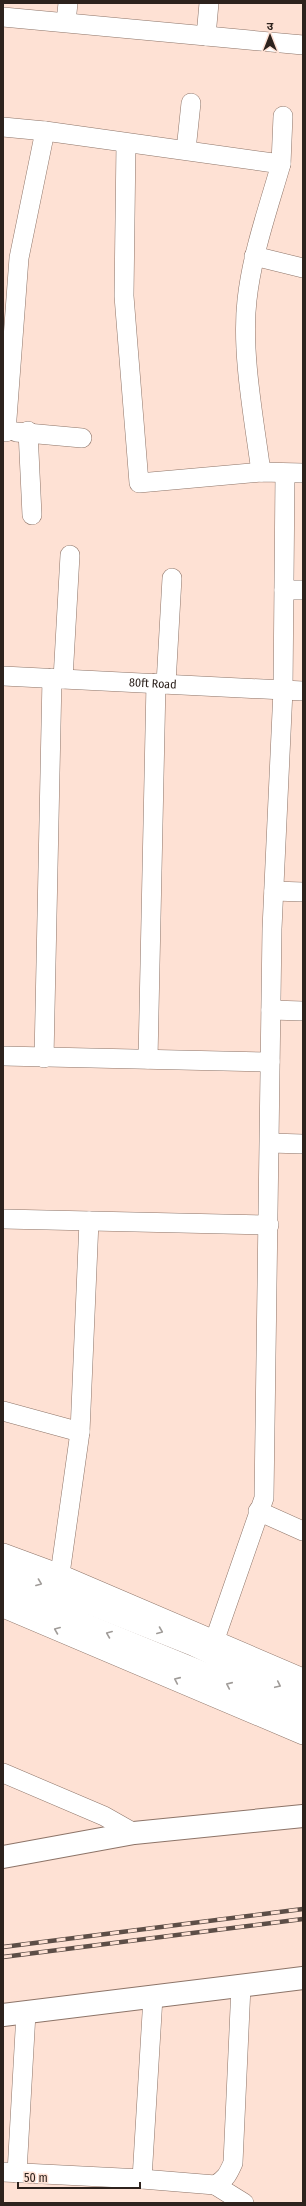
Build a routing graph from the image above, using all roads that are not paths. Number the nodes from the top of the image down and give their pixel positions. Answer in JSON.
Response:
{"nodes":[{"id":1,"x":68,"y":3,"type":"edge"},
{"id":2,"x":209,"y":3,"type":"edge"},
{"id":3,"x":3,"y":17,"type":"edge"},
{"id":4,"x":66,"y":22,"type":"junction"},
{"id":5,"x":206,"y":36,"type":"junction"},
{"id":6,"x":303,"y":44,"type":"edge"},
{"id":7,"x":192,"y":103,"type":"dead end"},
{"id":8,"x":283,"y":116,"type":"dead end"},
{"id":9,"x":3,"y":127,"type":"edge"},
{"id":10,"x":45,"y":131,"type":"junction"},
{"id":11,"x":126,"y":143,"type":"junction"},
{"id":12,"x":186,"y":150,"type":"junction"},
{"id":13,"x":281,"y":164,"type":"junction"},
{"id":14,"x":254,"y":256,"type":"junction"},
{"id":15,"x":11,"y":257,"type":"edge"},
{"id":16,"x":303,"y":268,"type":"edge"},
{"id":17,"x":28,"y":431,"type":"junction"},
{"id":18,"x":4,"y":432,"type":"edge"},
{"id":19,"x":82,"y":438,"type":"dead end"},
{"id":20,"x":260,"y":472,"type":"junction"},
{"id":21,"x":294,"y":474,"type":"edge"},
{"id":22,"x":32,"y":515,"type":"dead end"},
{"id":23,"x":70,"y":555,"type":"dead end"},
{"id":24,"x":172,"y":578,"type":"dead end"},
{"id":25,"x":284,"y":590,"type":"junction"},
{"id":26,"x":303,"y":590,"type":"edge"},
{"id":27,"x":3,"y":676,"type":"edge"},
{"id":28,"x":58,"y":678,"type":"junction"},
{"id":29,"x":161,"y":684,"type":"junction"},
{"id":30,"x":283,"y":690,"type":"junction"},
{"id":31,"x":303,"y":691,"type":"edge"},
{"id":32,"x":274,"y":891,"type":"junction"},
{"id":33,"x":303,"y":892,"type":"edge"},
{"id":34,"x":271,"y":1010,"type":"junction"},
{"id":35,"x":303,"y":1011,"type":"edge"},
{"id":36,"x":3,"y":1056,"type":"edge"},
{"id":37,"x":44,"y":1058,"type":"junction"},
{"id":38,"x":148,"y":1059,"type":"junction"},
{"id":39,"x":270,"y":1062,"type":"junction"},
{"id":40,"x":270,"y":1144,"type":"junction"},
{"id":41,"x":303,"y":1144,"type":"edge"},
{"id":42,"x":3,"y":1219,"type":"edge"},
{"id":43,"x":89,"y":1221,"type":"junction"},
{"id":44,"x":269,"y":1225,"type":"junction"},
{"id":45,"x":3,"y":1411,"type":"edge"},
{"id":46,"x":80,"y":1432,"type":"junction"},
{"id":47,"x":258,"y":1512,"type":"junction"},
{"id":48,"x":303,"y":1531,"type":"edge"},
{"id":49,"x":3,"y":1553,"type":"edge"},
{"id":50,"x":3,"y":1569,"type":"edge"},
{"id":51,"x":60,"y":1574,"type":"junction"},
{"id":52,"x":3,"y":1591,"type":"edge"},
{"id":53,"x":3,"y":1608,"type":"edge"},
{"id":54,"x":215,"y":1639,"type":"junction"},
{"id":55,"x":303,"y":1678,"type":"edge"},
{"id":56,"x":303,"y":1697,"type":"edge"},
{"id":57,"x":303,"y":1718,"type":"edge"},
{"id":58,"x":303,"y":1734,"type":"edge"},
{"id":59,"x":3,"y":1772,"type":"edge"},
{"id":60,"x":303,"y":1816,"type":"edge"},
{"id":61,"x":134,"y":1833,"type":"junction"},
{"id":62,"x":3,"y":1857,"type":"edge"},
{"id":63,"x":303,"y":1978,"type":"edge"},
{"id":64,"x":241,"y":1986,"type":"junction"},
{"id":65,"x":153,"y":1997,"type":"junction"},
{"id":66,"x":26,"y":2013,"type":"junction"},
{"id":67,"x":3,"y":2015,"type":"edge"},
{"id":68,"x":10,"y":2172,"type":"edge"},
{"id":69,"x":142,"y":2178,"type":"junction"},
{"id":70,"x":215,"y":2185,"type":"junction"},
{"id":71,"x":244,"y":2203,"type":"edge"}],
"edges":[{"from":1,"to":4,"type":"street"},
{"from":2,"to":5,"type":"street"},
{"from":3,"to":4,"type":"street"},
{"from":4,"to":5,"type":"street"},
{"from":5,"to":6,"type":"street"},
{"from":7,"to":12,"type":"street"},
{"from":8,"to":13,"type":"street"},
{"from":9,"to":10,"type":"street"},
{"from":10,"to":11,"type":"street"},
{"from":10,"to":15,"type":"street"},
{"from":11,"to":12,"type":"street"},
{"from":11,"to":20,"type":"street"},
{"from":12,"to":13,"type":"street"},
{"from":13,"to":14,"type":"street"},
{"from":14,"to":16,"type":"street"},
{"from":14,"to":20,"type":"street"},
{"from":15,"to":18,"type":"street"},
{"from":17,"to":18,"type":"street"},
{"from":17,"to":19,"type":"street"},
{"from":17,"to":22,"type":"street"},
{"from":20,"to":21,"type":"street"},
{"from":21,"to":25,"type":"street"},
{"from":23,"to":28,"type":"street"},
{"from":24,"to":29,"type":"street"},
{"from":25,"to":26,"type":"street"},
{"from":25,"to":30,"type":"street"},
{"from":27,"to":28,"type":"street","name":"80ft Road"},
{"from":28,"to":29,"type":"street","name":"80ft Road"},
{"from":28,"to":37,"type":"street"},
{"from":29,"to":30,"type":"street","name":"80ft Road"},
{"from":29,"to":38,"type":"street"},
{"from":30,"to":31,"type":"street","name":"80ft Road"},
{"from":30,"to":32,"type":"street"},
{"from":32,"to":33,"type":"street"},
{"from":32,"to":34,"type":"street"},
{"from":34,"to":35,"type":"street"},
{"from":34,"to":39,"type":"street"},
{"from":36,"to":37,"type":"street"},
{"from":37,"to":38,"type":"street"},
{"from":38,"to":39,"type":"street"},
{"from":39,"to":40,"type":"street"},
{"from":40,"to":41,"type":"street"},
{"from":40,"to":44,"type":"street"},
{"from":42,"to":43,"type":"street"},
{"from":43,"to":44,"type":"street"},
{"from":43,"to":46,"type":"street"},
{"from":44,"to":47,"type":"street"},
{"from":45,"to":46,"type":"street"},
{"from":46,"to":51,"type":"street"},
{"from":47,"to":48,"type":"street"},
{"from":47,"to":54,"type":"street"},
{"from":49,"to":51,"type":"street"},
{"from":50,"to":56,"type":"street","one_way":true},
{"from":51,"to":54,"type":"street"},
{"from":57,"to":52,"type":"street","one_way":true},
{"from":58,"to":53,"type":"street","one_way":true},
{"from":54,"to":55,"type":"street"},
{"from":59,"to":61,"type":"street"},
{"from":60,"to":61,"type":"street"},
{"from":61,"to":62,"type":"street"},
{"from":63,"to":64,"type":"street"},
{"from":64,"to":65,"type":"street"},
{"from":64,"to":70,"type":"street"},
{"from":65,"to":66,"type":"street"},
{"from":65,"to":69,"type":"street"},
{"from":66,"to":67,"type":"street"},
{"from":66,"to":68,"type":"street"},
{"from":68,"to":69,"type":"street"},
{"from":69,"to":70,"type":"street"},
{"from":70,"to":71,"type":"street"}]}
